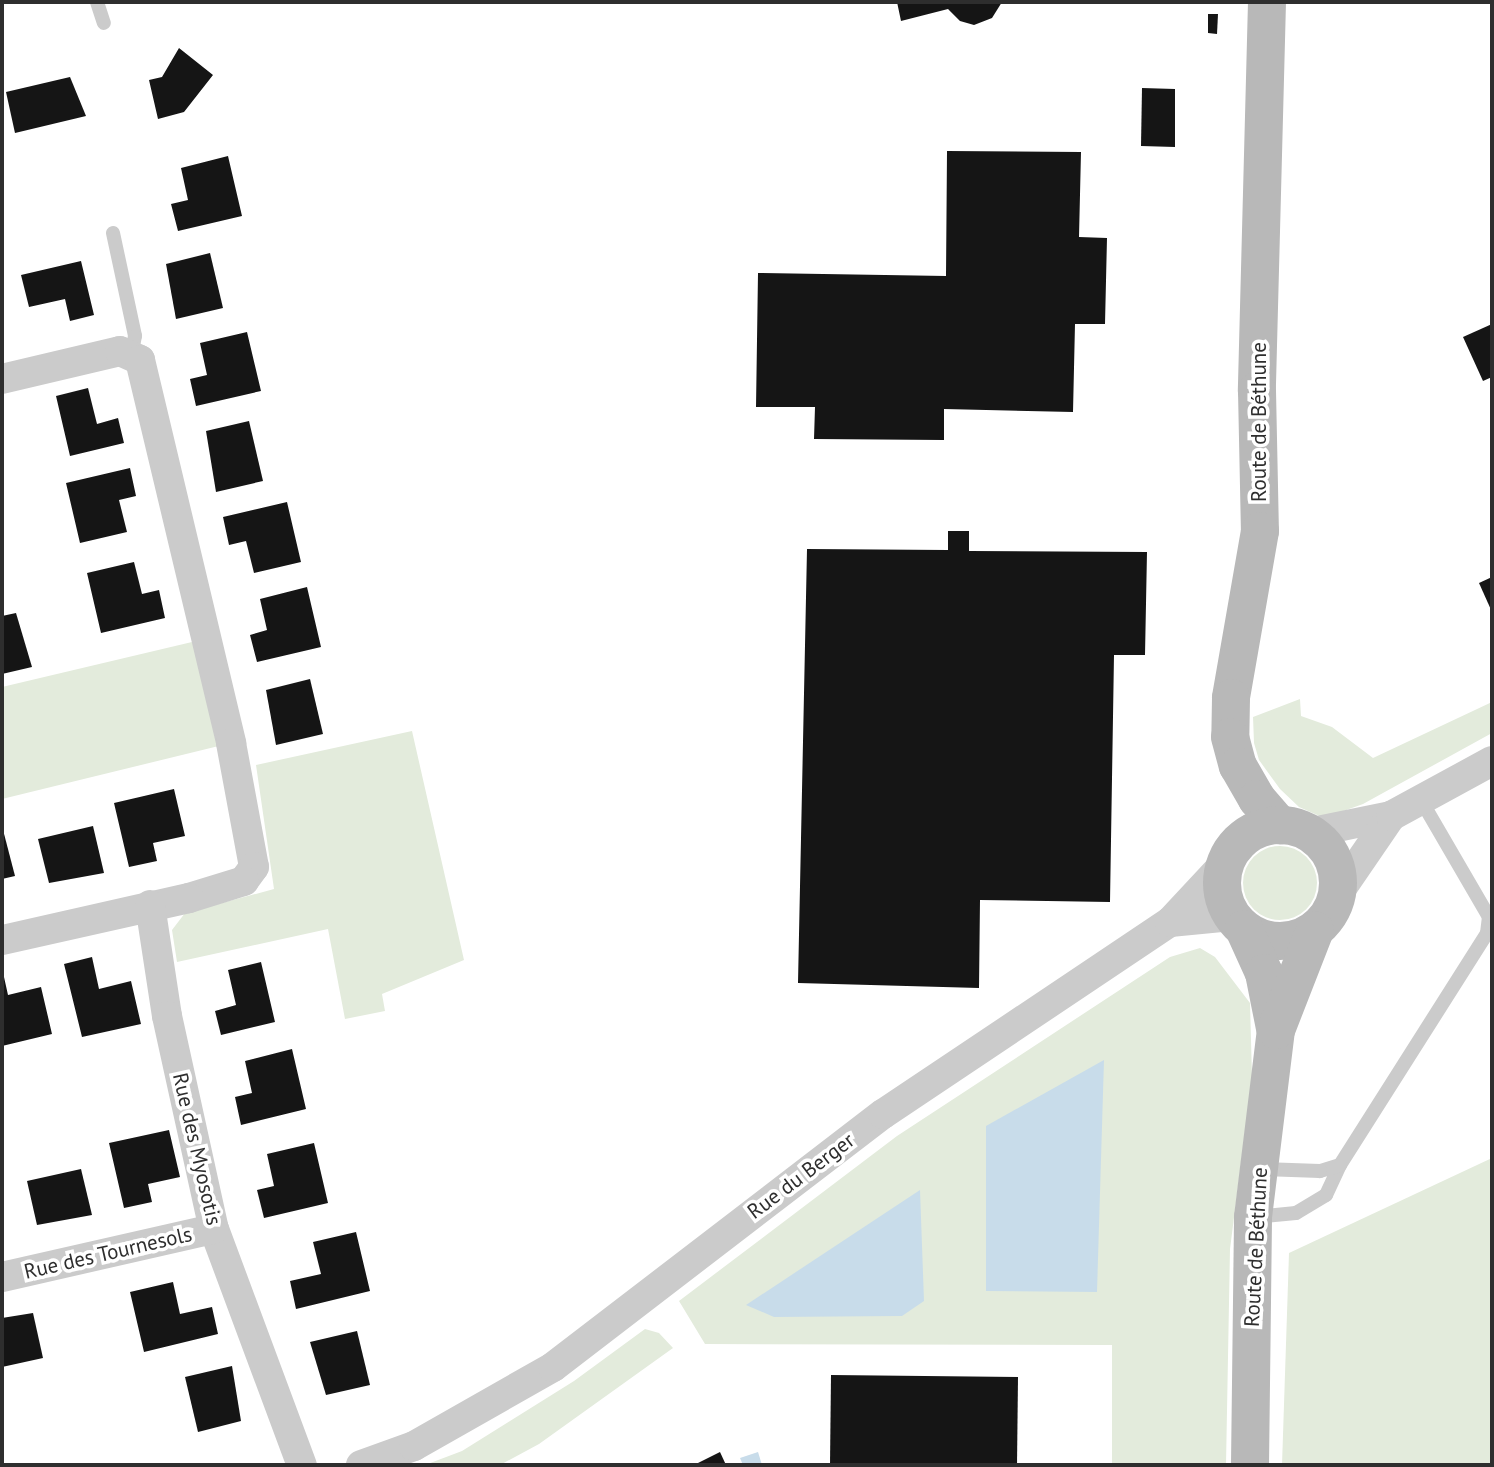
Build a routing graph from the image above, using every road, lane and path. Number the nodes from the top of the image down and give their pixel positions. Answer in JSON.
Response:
{"nodes":[{"id":1,"x":97,"y":2,"type":"edge"},
{"id":2,"x":1267,"y":2,"type":"edge"},
{"id":3,"x":104,"y":23,"type":"dead end"},
{"id":4,"x":113,"y":233,"type":"dead end"},
{"id":5,"x":135,"y":358,"type":"junction"},
{"id":6,"x":2,"y":379,"type":"edge"},
{"id":7,"x":1492,"y":761,"type":"edge"},
{"id":8,"x":1238,"y":766,"type":"junction"},
{"id":9,"x":1421,"y":800,"type":"junction"},
{"id":10,"x":1391,"y":816,"type":"junction"},
{"id":11,"x":1294,"y":829,"type":"junction"},
{"id":12,"x":1229,"y":856,"type":"junction"},
{"id":13,"x":1337,"y":895,"type":"junction"},
{"id":14,"x":150,"y":905,"type":"junction"},
{"id":15,"x":1170,"y":922,"type":"junction"},
{"id":16,"x":1238,"y":923,"type":"junction"},
{"id":17,"x":1315,"y":930,"type":"junction"},
{"id":18,"x":2,"y":940,"type":"edge"},
{"id":19,"x":1276,"y":1030,"type":"junction"},
{"id":20,"x":1340,"y":1166,"type":"junction"},
{"id":21,"x":1259,"y":1170,"type":"junction"},
{"id":22,"x":1253,"y":1217,"type":"junction"},
{"id":23,"x":214,"y":1229,"type":"junction"},
{"id":24,"x":2,"y":1277,"type":"edge"},
{"id":25,"x":302,"y":1465,"type":"edge"},
{"id":26,"x":361,"y":1465,"type":"edge"},
{"id":27,"x":1250,"y":1465,"type":"edge"}],
"edges":[{"from":1,"to":3,"type":"lane"},
{"from":2,"to":8,"type":"main road","name":"Route de Béthune"},
{"from":4,"to":5,"type":"lane"},
{"from":5,"to":6,"type":"street"},
{"from":5,"to":14,"type":"street"},
{"from":7,"to":9,"type":"street"},
{"from":8,"to":11,"type":"main road","name":"Route de Béthune"},
{"from":8,"to":12,"type":"main road"},
{"from":9,"to":10,"type":"street"},
{"from":9,"to":20,"type":"lane"},
{"from":10,"to":11,"type":"street"},
{"from":10,"to":13,"type":"street"},
{"from":11,"to":12,"type":"main road"},
{"from":11,"to":13,"type":"main road"},
{"from":12,"to":15,"type":"street","name":"Rue du Berger"},
{"from":12,"to":16,"type":"main road"},
{"from":13,"to":17,"type":"main road"},
{"from":14,"to":18,"type":"street"},
{"from":14,"to":23,"type":"street","name":"Rue des Myosotis"},
{"from":15,"to":16,"type":"street"},
{"from":15,"to":26,"type":"street","name":"Rue du Berger"},
{"from":16,"to":17,"type":"main road"},
{"from":16,"to":19,"type":"main road"},
{"from":17,"to":19,"type":"main road"},
{"from":19,"to":21,"type":"main road","name":"Route de Béthune"},
{"from":20,"to":21,"type":"lane"},
{"from":20,"to":22,"type":"lane"},
{"from":21,"to":22,"type":"main road","name":"Route de Béthune"},
{"from":22,"to":27,"type":"main road","name":"Route de Béthune"},
{"from":23,"to":24,"type":"street","name":"Rue des Tournesols"},
{"from":23,"to":25,"type":"street","name":"Rue des Myosotis"}]}
